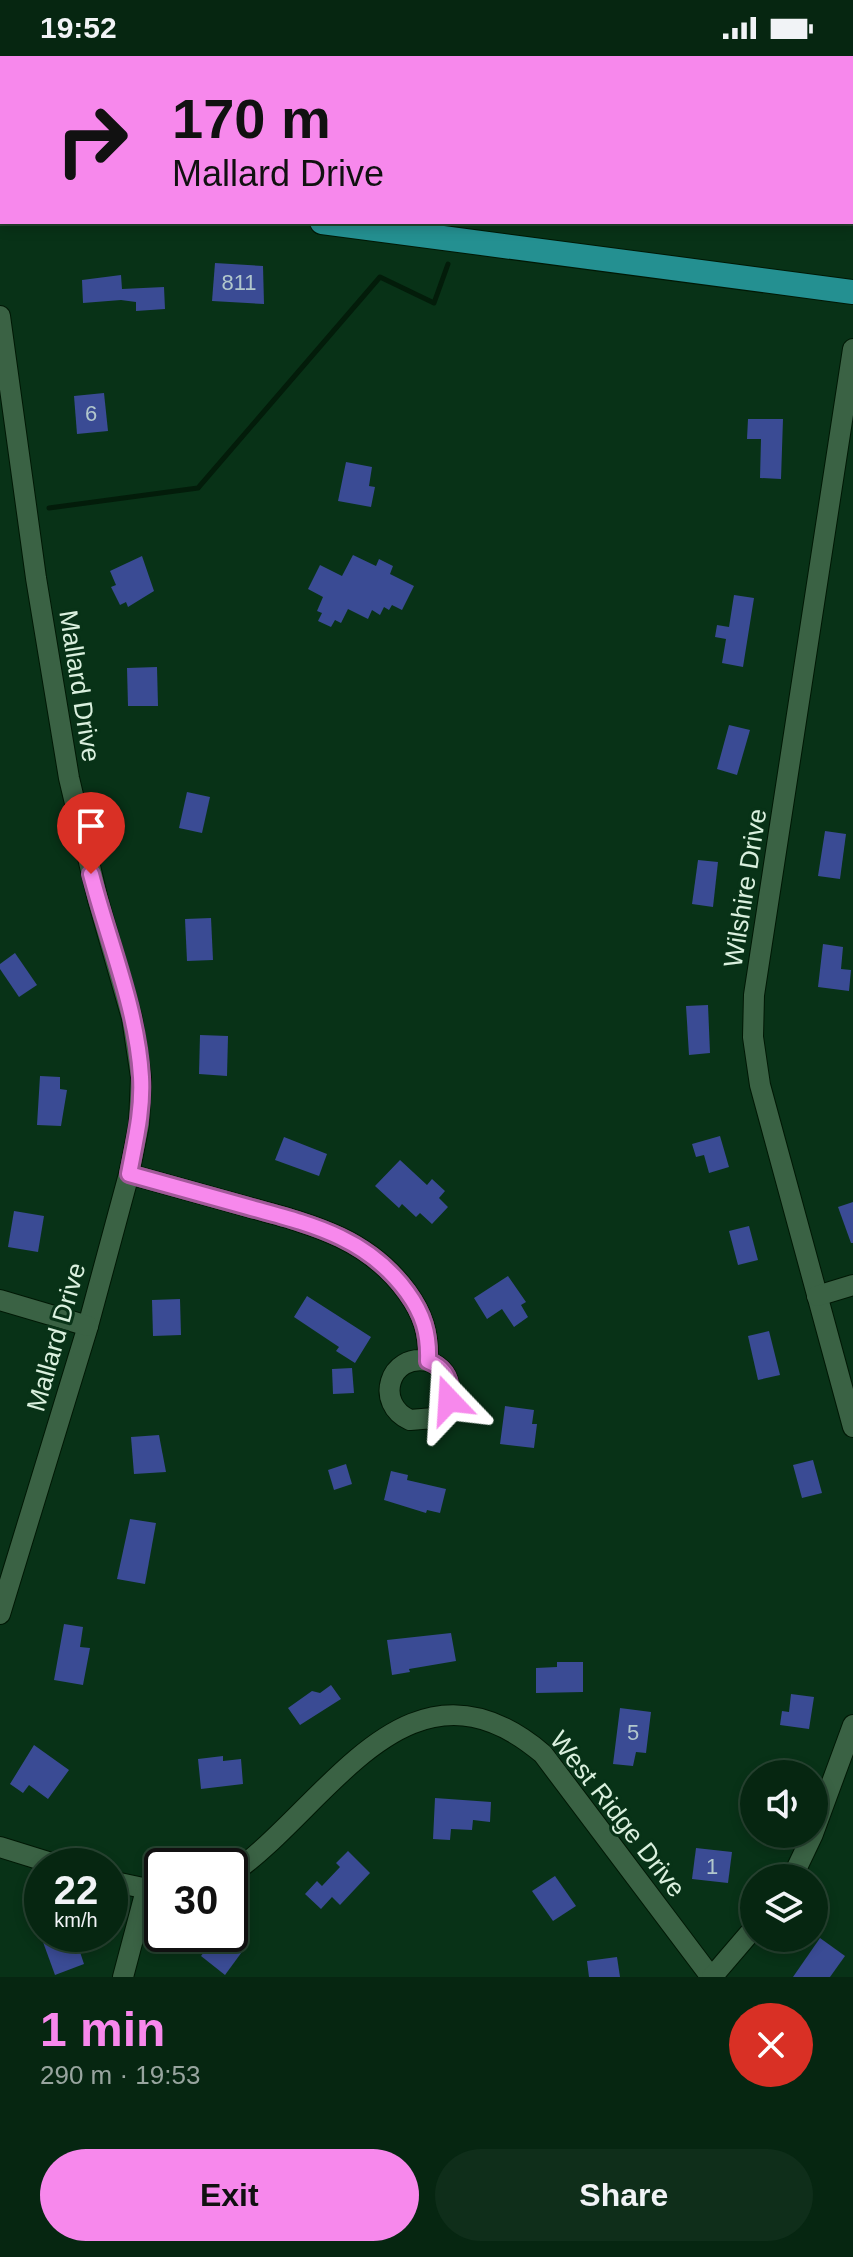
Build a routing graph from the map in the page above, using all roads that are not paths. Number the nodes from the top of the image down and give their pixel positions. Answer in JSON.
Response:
{"nodes":[{"id":1,"x":339,"y":224,"type":"edge"},
{"id":2,"x":853,"y":292,"type":"edge"},
{"id":3,"x":0,"y":316,"type":"edge"},
{"id":4,"x":853,"y":349,"type":"edge"},
{"id":5,"x":129,"y":1174,"type":"junction"},
{"id":6,"x":853,"y":1285,"type":"edge"},
{"id":7,"x":817,"y":1296,"type":"junction"},
{"id":8,"x":0,"y":1300,"type":"edge"},
{"id":9,"x":88,"y":1326,"type":"junction"},
{"id":10,"x":428,"y":1361,"type":"dead end"},
{"id":11,"x":853,"y":1427,"type":"edge"},
{"id":12,"x":0,"y":1614,"type":"edge"},
{"id":13,"x":853,"y":1725,"type":"edge"},
{"id":14,"x":828,"y":1794,"type":"edge"},
{"id":15,"x":0,"y":1847,"type":"edge"},
{"id":16,"x":24,"y":1854,"type":"edge"},
{"id":17,"x":248,"y":1859,"type":"edge"},
{"id":18,"x":144,"y":1919,"type":"edge"},
{"id":19,"x":740,"y":1944,"type":"edge"},
{"id":20,"x":123,"y":1977,"type":"edge"},
{"id":21,"x":711,"y":1977,"type":"edge"}],
"edges":[{"from":1,"to":2,"type":"main road"},
{"from":3,"to":5,"type":"street","name":"Mallard Drive"},
{"from":4,"to":7,"type":"street","name":"Wilshire Drive"},
{"from":5,"to":9,"type":"street","name":"Mallard Drive"},
{"from":5,"to":10,"type":"street"},
{"from":6,"to":7,"type":"street"},
{"from":7,"to":11,"type":"street","name":"Wilshire Drive"},
{"from":8,"to":9,"type":"street"},
{"from":9,"to":12,"type":"street","name":"Mallard Drive"},
{"from":13,"to":14,"type":"street"},
{"from":15,"to":16,"type":"street"},
{"from":17,"to":21,"type":"street","name":"West Ridge Drive"},
{"from":18,"to":20,"type":"street"},
{"from":19,"to":21,"type":"street"}]}
